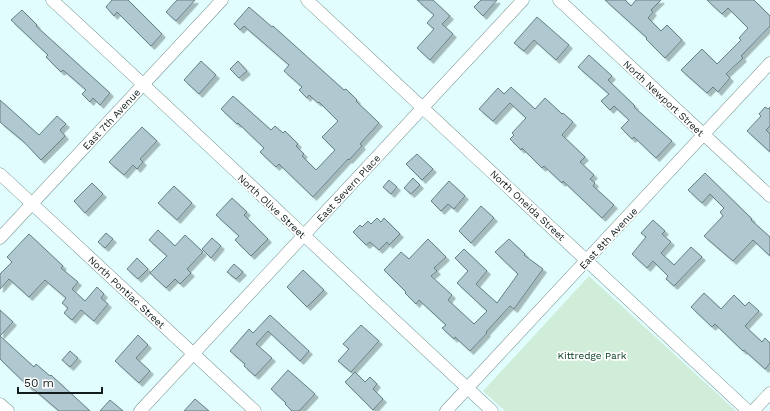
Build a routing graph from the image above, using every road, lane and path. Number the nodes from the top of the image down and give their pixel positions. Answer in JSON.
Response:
{"nodes":[{"id":1,"x":52,"y":0,"type":"edge"},
{"id":2,"x":222,"y":0,"type":"edge"},
{"id":3,"x":307,"y":0,"type":"edge"},
{"id":4,"x":523,"y":0,"type":"edge"},
{"id":5,"x":559,"y":0,"type":"edge"},
{"id":6,"x":770,"y":64,"type":"edge"},
{"id":7,"x":143,"y":84,"type":"junction"},
{"id":8,"x":423,"y":108,"type":"junction"},
{"id":9,"x":704,"y":135,"type":"junction"},
{"id":10,"x":0,"y":174,"type":"edge"},
{"id":11,"x":770,"y":196,"type":"edge"},
{"id":12,"x":32,"y":204,"type":"junction"},
{"id":13,"x":304,"y":236,"type":"junction"},
{"id":14,"x":0,"y":238,"type":"edge"},
{"id":15,"x":587,"y":261,"type":"junction"},
{"id":16,"x":193,"y":354,"type":"junction"},
{"id":17,"x":467,"y":388,"type":"junction"},
{"id":18,"x":770,"y":393,"type":"edge"},
{"id":19,"x":0,"y":404,"type":"edge"},
{"id":20,"x":8,"y":411,"type":"edge"},
{"id":21,"x":140,"y":411,"type":"edge"},
{"id":22,"x":255,"y":411,"type":"edge"},
{"id":23,"x":446,"y":411,"type":"edge"},
{"id":24,"x":492,"y":411,"type":"edge"},
{"id":25,"x":748,"y":411,"type":"edge"},
{"id":26,"x":753,"y":411,"type":"edge"}],
"edges":[{"from":1,"to":7,"type":"street","name":"North Olive Street"},
{"from":2,"to":7,"type":"street","name":"East 7th Avenue"},
{"from":3,"to":8,"type":"street","name":"North Oneida Street"},
{"from":4,"to":8,"type":"street","name":"East Severn Place"},
{"from":5,"to":9,"type":"street","name":"North Newport Street"},
{"from":6,"to":9,"type":"street","name":"East 8th Avenue"},
{"from":7,"to":12,"type":"street","name":"East 7th Avenue"},
{"from":7,"to":13,"type":"street","name":"North Olive Street"},
{"from":8,"to":13,"type":"street","name":"East Severn Place"},
{"from":8,"to":15,"type":"street","name":"North Oneida Street"},
{"from":9,"to":11,"type":"street","name":"North Newport Street"},
{"from":9,"to":15,"type":"street","name":"East 8th Avenue"},
{"from":10,"to":12,"type":"street","name":"North Pontiac Street"},
{"from":12,"to":14,"type":"street","name":"East 7th Avenue"},
{"from":12,"to":16,"type":"street","name":"North Pontiac Street"},
{"from":13,"to":16,"type":"street","name":"East Severn Place"},
{"from":13,"to":17,"type":"street","name":"North Olive Street"},
{"from":15,"to":17,"type":"street","name":"East 8th Avenue"},
{"from":15,"to":25,"type":"street","name":"North Oneida Street"},
{"from":16,"to":21,"type":"street","name":"East Severn Place"},
{"from":16,"to":22,"type":"street","name":"North Pontiac Street"},
{"from":17,"to":23,"type":"street","name":"East 8th Avenue"},
{"from":17,"to":24,"type":"street","name":"North Olive Street"},
{"from":18,"to":26,"type":"street"},
{"from":19,"to":20,"type":"street"}]}
